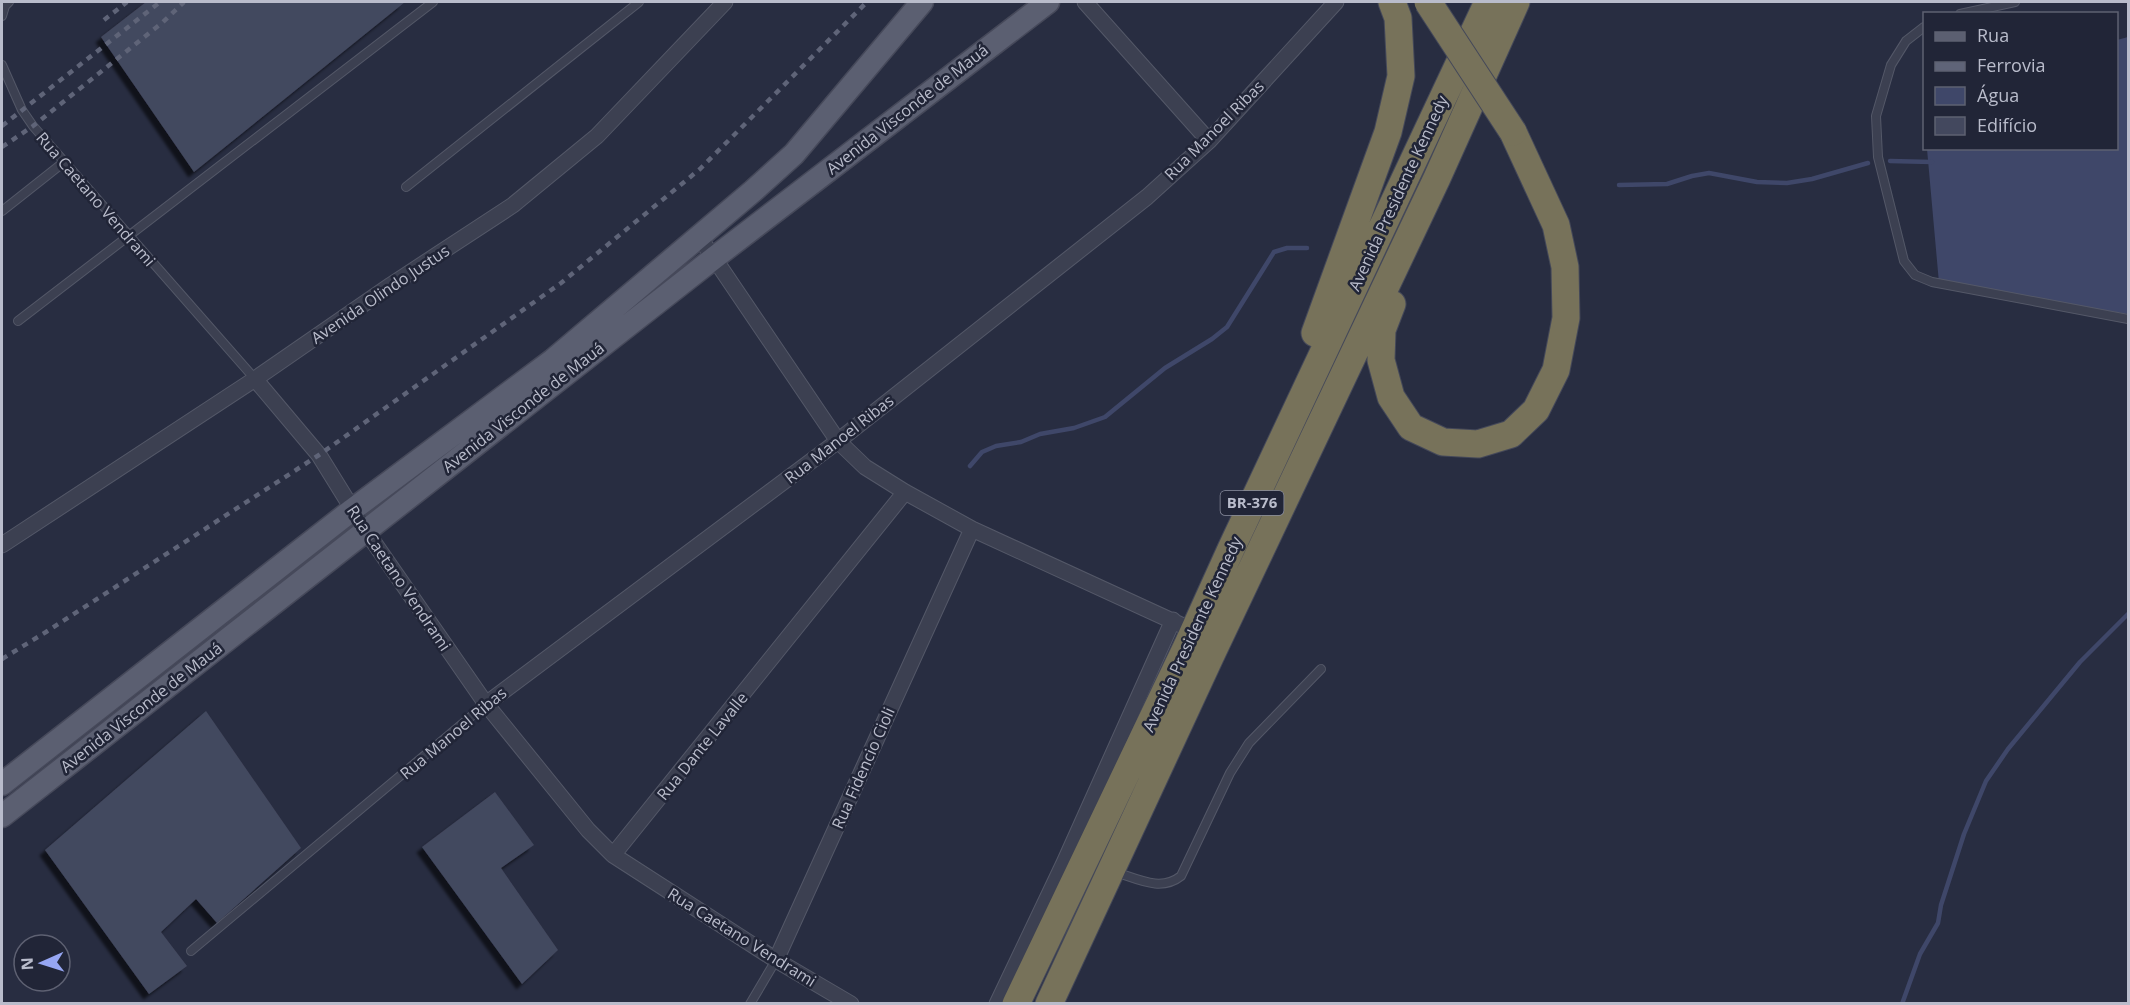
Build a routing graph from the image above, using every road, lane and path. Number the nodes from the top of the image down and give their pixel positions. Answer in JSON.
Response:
{"nodes":[{"id":1,"x":9,"y":2,"type":"edge"},
{"id":2,"x":433,"y":2,"type":"edge"},
{"id":3,"x":639,"y":2,"type":"edge"},
{"id":4,"x":724,"y":2,"type":"edge"},
{"id":5,"x":922,"y":2,"type":"edge"},
{"id":6,"x":1048,"y":2,"type":"edge"},
{"id":7,"x":1085,"y":2,"type":"edge"},
{"id":8,"x":1336,"y":2,"type":"edge"},
{"id":9,"x":1392,"y":2,"type":"edge"},
{"id":10,"x":1428,"y":2,"type":"edge"},
{"id":11,"x":1488,"y":2,"type":"edge"},
{"id":12,"x":1516,"y":2,"type":"edge"},
{"id":13,"x":2015,"y":2,"type":"edge"},
{"id":14,"x":1969,"y":12,"type":"edge"},
{"id":15,"x":2,"y":16,"type":"edge"},
{"id":16,"x":1923,"y":28,"type":"edge"},
{"id":17,"x":2,"y":65,"type":"edge"},
{"id":18,"x":1209,"y":141,"type":"junction"},
{"id":19,"x":64,"y":162,"type":"junction"},
{"id":20,"x":1437,"y":178,"type":"junction"},
{"id":21,"x":406,"y":187,"type":"dead end"},
{"id":22,"x":2,"y":211,"type":"edge"},
{"id":23,"x":128,"y":235,"type":"junction"},
{"id":24,"x":699,"y":237,"type":"junction"},
{"id":25,"x":714,"y":258,"type":"junction"},
{"id":26,"x":2128,"y":319,"type":"edge"},
{"id":27,"x":18,"y":321,"type":"dead end"},
{"id":28,"x":255,"y":379,"type":"junction"},
{"id":29,"x":838,"y":441,"type":"junction"},
{"id":30,"x":904,"y":492,"type":"junction"},
{"id":31,"x":352,"y":510,"type":"junction"},
{"id":32,"x":972,"y":529,"type":"junction"},
{"id":33,"x":366,"y":531,"type":"junction"},
{"id":34,"x":2,"y":545,"type":"edge"},
{"id":35,"x":1231,"y":549,"type":"junction"},
{"id":36,"x":1184,"y":626,"type":"junction"},
{"id":37,"x":1321,"y":669,"type":"dead end"},
{"id":38,"x":486,"y":704,"type":"junction"},
{"id":39,"x":2,"y":784,"type":"edge"},
{"id":40,"x":2,"y":816,"type":"edge"},
{"id":41,"x":613,"y":855,"type":"junction"},
{"id":42,"x":1111,"y":871,"type":"junction"},
{"id":43,"x":191,"y":951,"type":"dead end"},
{"id":44,"x":776,"y":960,"type":"junction"},
{"id":45,"x":750,"y":1004,"type":"edge"},
{"id":46,"x":851,"y":1004,"type":"edge"},
{"id":47,"x":997,"y":1004,"type":"edge"},
{"id":48,"x":1016,"y":1004,"type":"edge"},
{"id":49,"x":1049,"y":1004,"type":"edge"}],
"edges":[{"from":1,"to":15,"type":"lane"},
{"from":2,"to":23,"type":"lane"},
{"from":3,"to":21,"type":"lane"},
{"from":4,"to":28,"type":"street","name":"Avenida Olindo Justus"},
{"from":5,"to":24,"type":"main road","name":"Avenida Visconde de Mauá"},
{"from":6,"to":25,"type":"main road","name":"Avenida Visconde de Mauá"},
{"from":7,"to":18,"type":"street"},
{"from":8,"to":18,"type":"street","name":"Rua Manoel Ribas"},
{"from":9,"to":35,"type":"highway"},
{"from":10,"to":20,"type":"highway","bridge":true},
{"from":11,"to":35,"type":"highway","name":"Avenida Presidente Kennedy","number":"BR-376"},
{"from":12,"to":20,"type":"highway","name":"Avenida Presidente Kennedy","number":"BR-376"},
{"from":13,"to":14,"type":"lane"},
{"from":16,"to":26,"type":"lane"},
{"from":17,"to":19,"type":"lane","name":"Rua Caetano Vendrami"},
{"from":18,"to":29,"type":"street","name":"Rua Manoel Ribas"},
{"from":19,"to":22,"type":"lane"},
{"from":19,"to":23,"type":"lane","name":"Rua Caetano Vendrami"},
{"from":20,"to":42,"type":"highway","name":"Avenida Presidente Kennedy","number":"BR-376"},
{"from":23,"to":27,"type":"lane"},
{"from":23,"to":28,"type":"lane","name":"Rua Caetano Vendrami"},
{"from":24,"to":25,"type":"street"},
{"from":24,"to":31,"type":"main road","name":"Avenida Visconde de Mauá"},
{"from":25,"to":29,"type":"street"},
{"from":25,"to":33,"type":"main road","name":"Avenida Visconde de Mauá"},
{"from":28,"to":31,"type":"street","name":"Rua Caetano Vendrami"},
{"from":28,"to":34,"type":"street","name":"Avenida Olindo Justus"},
{"from":29,"to":30,"type":"street"},
{"from":29,"to":38,"type":"street","name":"Rua Manoel Ribas"},
{"from":30,"to":32,"type":"street"},
{"from":30,"to":41,"type":"street","name":"Rua Dante Lavalle"},
{"from":31,"to":33,"type":"street","name":"Rua Caetano Vendrami"},
{"from":31,"to":39,"type":"main road","name":"Avenida Visconde de Mauá"},
{"from":32,"to":36,"type":"street"},
{"from":32,"to":44,"type":"street","name":"Rua Fidencio Cioli"},
{"from":33,"to":38,"type":"street","name":"Rua Caetano Vendrami"},
{"from":33,"to":40,"type":"main road","name":"Avenida Visconde de Mauá"},
{"from":35,"to":36,"type":"highway","name":"Avenida Presidente Kennedy","number":"BR-376"},
{"from":36,"to":47,"type":"street"},
{"from":36,"to":48,"type":"highway","name":"Avenida Presidente Kennedy","number":"BR-376"},
{"from":37,"to":42,"type":"lane"},
{"from":38,"to":41,"type":"street","name":"Rua Caetano Vendrami"},
{"from":38,"to":43,"type":"lane","name":"Rua Manoel Ribas"},
{"from":41,"to":44,"type":"street","name":"Rua Caetano Vendrami"},
{"from":42,"to":49,"type":"highway","name":"Avenida Presidente Kennedy","number":"BR-376"},
{"from":44,"to":45,"type":"lane","name":"Rua Fidencio Cioli"},
{"from":44,"to":46,"type":"street","name":"Rua Caetano Vendrami"}]}
